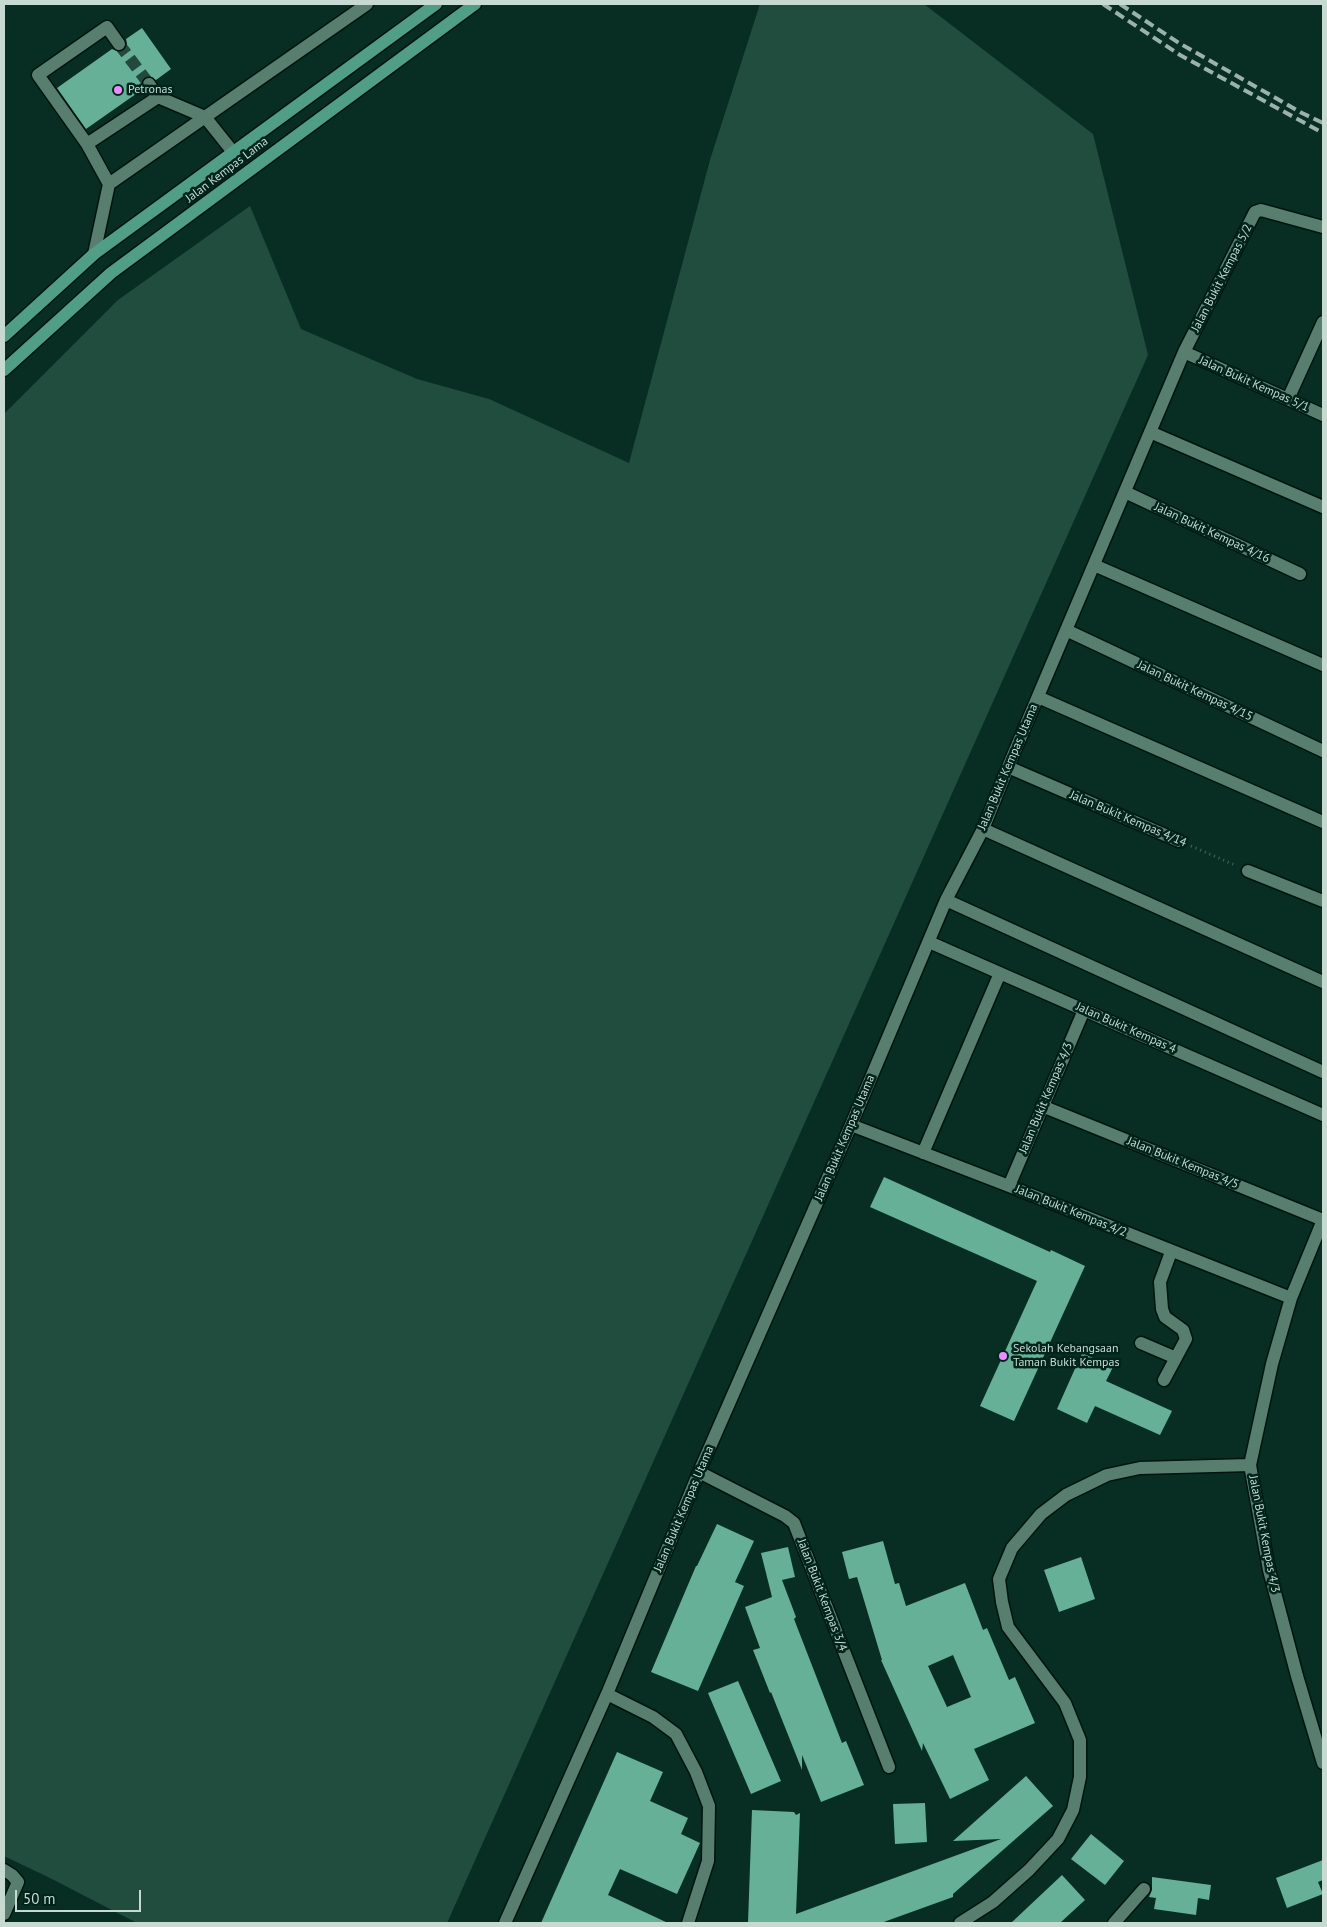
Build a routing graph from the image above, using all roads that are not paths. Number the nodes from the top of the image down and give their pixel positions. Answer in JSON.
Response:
{"nodes":[{"id":1,"x":367,"y":4,"type":"edge"},
{"id":2,"x":436,"y":4,"type":"edge"},
{"id":3,"x":475,"y":4,"type":"edge"},
{"id":4,"x":120,"y":44,"type":"tunnel mouth"},
{"id":5,"x":149,"y":84,"type":"tunnel mouth"},
{"id":6,"x":158,"y":96,"type":"junction"},
{"id":7,"x":205,"y":117,"type":"junction"},
{"id":8,"x":87,"y":144,"type":"junction"},
{"id":9,"x":233,"y":152,"type":"junction"},
{"id":10,"x":109,"y":184,"type":"junction"},
{"id":11,"x":1323,"y":227,"type":"edge"},
{"id":12,"x":94,"y":254,"type":"junction"},
{"id":13,"x":1323,"y":322,"type":"edge"},
{"id":14,"x":4,"y":336,"type":"edge"},
{"id":15,"x":1184,"y":352,"type":"junction"},
{"id":16,"x":4,"y":370,"type":"edge"},
{"id":17,"x":1288,"y":400,"type":"junction"},
{"id":18,"x":1323,"y":415,"type":"edge"},
{"id":19,"x":1150,"y":432,"type":"junction"},
{"id":20,"x":1125,"y":492,"type":"junction"},
{"id":21,"x":1323,"y":507,"type":"edge"},
{"id":22,"x":1094,"y":565,"type":"junction"},
{"id":23,"x":1300,"y":574,"type":"dead end"},
{"id":24,"x":1066,"y":630,"type":"junction"},
{"id":25,"x":1323,"y":665,"type":"edge"},
{"id":26,"x":1038,"y":697,"type":"junction"},
{"id":27,"x":1323,"y":751,"type":"edge"},
{"id":28,"x":1008,"y":767,"type":"junction"},
{"id":29,"x":1323,"y":822,"type":"edge"},
{"id":30,"x":983,"y":829,"type":"junction"},
{"id":31,"x":1179,"y":840,"type":"road end"},
{"id":32,"x":1248,"y":871,"type":"road end"},
{"id":33,"x":946,"y":900,"type":"junction"},
{"id":34,"x":1323,"y":901,"type":"edge"},
{"id":35,"x":929,"y":942,"type":"junction"},
{"id":36,"x":1000,"y":973,"type":"junction"},
{"id":37,"x":1323,"y":982,"type":"edge"},
{"id":38,"x":1084,"y":1010,"type":"junction"},
{"id":39,"x":1323,"y":1072,"type":"edge"},
{"id":40,"x":1042,"y":1106,"type":"junction"},
{"id":41,"x":1323,"y":1115,"type":"edge"},
{"id":42,"x":851,"y":1125,"type":"junction"},
{"id":43,"x":923,"y":1153,"type":"junction"},
{"id":44,"x":1008,"y":1186,"type":"junction"},
{"id":45,"x":1323,"y":1220,"type":"edge"},
{"id":46,"x":1171,"y":1252,"type":"junction"},
{"id":47,"x":1291,"y":1298,"type":"junction"},
{"id":48,"x":1141,"y":1342,"type":"dead end"},
{"id":49,"x":1176,"y":1358,"type":"junction"},
{"id":50,"x":1164,"y":1380,"type":"dead end"},
{"id":51,"x":1250,"y":1465,"type":"junction"},
{"id":52,"x":699,"y":1472,"type":"junction"},
{"id":53,"x":607,"y":1694,"type":"junction"},
{"id":54,"x":1323,"y":1763,"type":"edge"},
{"id":55,"x":889,"y":1767,"type":"dead end"},
{"id":56,"x":4,"y":1870,"type":"edge"},
{"id":57,"x":1144,"y":1889,"type":"dead end"},
{"id":58,"x":4,"y":1914,"type":"edge"},
{"id":59,"x":506,"y":1923,"type":"edge"},
{"id":60,"x":688,"y":1923,"type":"edge"},
{"id":61,"x":960,"y":1923,"type":"edge"},
{"id":62,"x":1114,"y":1923,"type":"edge"}],
"edges":[{"from":1,"to":7,"type":"street"},
{"from":2,"to":9,"type":"main road","name":"Jalan Kempas Lama"},
{"from":3,"to":16,"type":"main road","name":"Jalan Kempas Lama"},
{"from":4,"to":8,"type":"street"},
{"from":5,"to":6,"type":"street"},
{"from":6,"to":7,"type":"street"},
{"from":6,"to":8,"type":"street"},
{"from":7,"to":9,"type":"street"},
{"from":7,"to":10,"type":"street"},
{"from":8,"to":10,"type":"street"},
{"from":9,"to":12,"type":"main road","name":"Jalan Kempas Lama"},
{"from":10,"to":12,"type":"street"},
{"from":11,"to":15,"type":"street","name":"Jalan Bukit Kempas 5/2"},
{"from":12,"to":14,"type":"main road","name":"Jalan Kempas Lama"},
{"from":13,"to":17,"type":"street"},
{"from":15,"to":17,"type":"street","name":"Jalan Bukit Kempas 5/1"},
{"from":15,"to":19,"type":"street","name":"Jalan Bukit Kempas Utama"},
{"from":17,"to":18,"type":"street","name":"Jalan Bukit Kempas 5/1"},
{"from":19,"to":20,"type":"street","name":"Jalan Bukit Kempas Utama"},
{"from":19,"to":21,"type":"street"},
{"from":20,"to":22,"type":"street","name":"Jalan Bukit Kempas Utama"},
{"from":20,"to":23,"type":"street","name":"Jalan Bukit Kempas 4/16"},
{"from":22,"to":24,"type":"street","name":"Jalan Bukit Kempas Utama"},
{"from":22,"to":25,"type":"street"},
{"from":24,"to":26,"type":"street","name":"Jalan Bukit Kempas Utama"},
{"from":24,"to":27,"type":"street","name":"Jalan Bukit Kempas 4/15"},
{"from":26,"to":28,"type":"street","name":"Jalan Bukit Kempas Utama"},
{"from":26,"to":29,"type":"street"},
{"from":28,"to":30,"type":"street","name":"Jalan Bukit Kempas Utama"},
{"from":28,"to":31,"type":"street","name":"Jalan Bukit Kempas 4/14"},
{"from":30,"to":33,"type":"street","name":"Jalan Bukit Kempas Utama"},
{"from":30,"to":37,"type":"street"},
{"from":32,"to":34,"type":"street"},
{"from":33,"to":35,"type":"street","name":"Jalan Bukit Kempas Utama"},
{"from":33,"to":39,"type":"street"},
{"from":35,"to":36,"type":"street","name":"Jalan Bukit Kempas 4"},
{"from":35,"to":42,"type":"street","name":"Jalan Bukit Kempas Utama"},
{"from":36,"to":38,"type":"street","name":"Jalan Bukit Kempas 4"},
{"from":36,"to":43,"type":"street"},
{"from":38,"to":40,"type":"street","name":"Jalan Bukit Kempas 4/3"},
{"from":38,"to":41,"type":"street","name":"Jalan Bukit Kempas 4"},
{"from":40,"to":44,"type":"street","name":"Jalan Bukit Kempas 4/3"},
{"from":40,"to":45,"type":"street","name":"Jalan Bukit Kempas 4/5"},
{"from":42,"to":43,"type":"street","name":"Jalan Bukit Kempas 4/2"},
{"from":42,"to":52,"type":"street","name":"Jalan Bukit Kempas Utama"},
{"from":43,"to":44,"type":"street","name":"Jalan Bukit Kempas 4/2"},
{"from":44,"to":46,"type":"street","name":"Jalan Bukit Kempas 4/2"},
{"from":45,"to":47,"type":"street","name":"Jalan Bukit Kempas 4/3"},
{"from":46,"to":47,"type":"street","name":"Jalan Bukit Kempas 4/2"},
{"from":46,"to":49,"type":"street"},
{"from":47,"to":51,"type":"street","name":"Jalan Bukit Kempas 4/3"},
{"from":48,"to":49,"type":"street"},
{"from":49,"to":50,"type":"street"},
{"from":51,"to":54,"type":"street","name":"Jalan Bukit Kempas 4/3"},
{"from":51,"to":61,"type":"street"},
{"from":52,"to":53,"type":"street","name":"Jalan Bukit Kempas Utama"},
{"from":52,"to":55,"type":"street","name":"Jalan Bukit Kempas 3/4"},
{"from":53,"to":59,"type":"street","name":"Jalan Bukit Kempas Utama"},
{"from":53,"to":60,"type":"street"},
{"from":56,"to":58,"type":"street"},
{"from":57,"to":62,"type":"street"}]}
